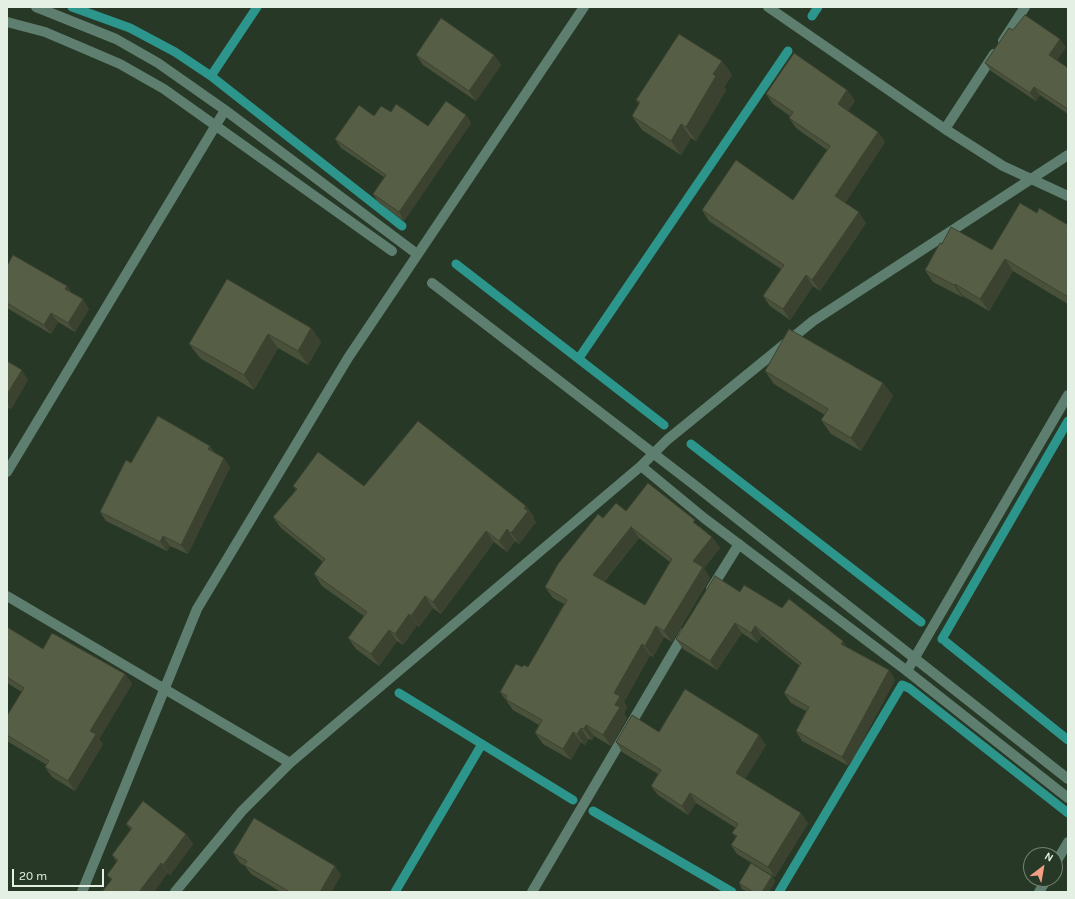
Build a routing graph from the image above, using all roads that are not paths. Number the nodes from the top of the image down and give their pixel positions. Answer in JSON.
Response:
{"nodes":[{"id":1,"x":36,"y":7,"type":"edge"},
{"id":2,"x":584,"y":7,"type":"edge"},
{"id":3,"x":768,"y":7,"type":"edge"},
{"id":4,"x":1025,"y":7,"type":"edge"},
{"id":5,"x":7,"y":22,"type":"edge"},
{"id":6,"x":225,"y":110,"type":"junction"},
{"id":7,"x":216,"y":125,"type":"junction"},
{"id":8,"x":945,"y":129,"type":"junction"},
{"id":9,"x":1068,"y":156,"type":"edge"},
{"id":10,"x":1033,"y":179,"type":"junction"},
{"id":11,"x":1068,"y":196,"type":"edge"},
{"id":12,"x":392,"y":251,"type":"dead end"},
{"id":13,"x":417,"y":254,"type":"junction"},
{"id":14,"x":432,"y":283,"type":"dead end"},
{"id":15,"x":1068,"y":395,"type":"edge"},
{"id":16,"x":654,"y":454,"type":"junction"},
{"id":17,"x":641,"y":466,"type":"junction"},
{"id":18,"x":7,"y":472,"type":"edge"},
{"id":19,"x":739,"y":544,"type":"junction"},
{"id":20,"x":7,"y":596,"type":"edge"},
{"id":21,"x":707,"y":596,"type":"edge"},
{"id":22,"x":691,"y":622,"type":"edge"},
{"id":23,"x":915,"y":658,"type":"junction"},
{"id":24,"x":907,"y":671,"type":"junction"},
{"id":25,"x":164,"y":688,"type":"junction"},
{"id":26,"x":290,"y":763,"type":"junction"},
{"id":27,"x":1068,"y":779,"type":"edge"},
{"id":28,"x":1068,"y":798,"type":"edge"},
{"id":29,"x":82,"y":892,"type":"edge"},
{"id":30,"x":175,"y":892,"type":"edge"},
{"id":31,"x":532,"y":892,"type":"edge"}],
"edges":[{"from":1,"to":6,"type":"street"},
{"from":2,"to":13,"type":"street"},
{"from":3,"to":8,"type":"street"},
{"from":4,"to":8,"type":"street"},
{"from":5,"to":7,"type":"street"},
{"from":6,"to":7,"type":"street"},
{"from":6,"to":13,"type":"street"},
{"from":7,"to":12,"type":"street"},
{"from":7,"to":18,"type":"street"},
{"from":8,"to":10,"type":"street"},
{"from":9,"to":10,"type":"street"},
{"from":10,"to":11,"type":"street"},
{"from":10,"to":16,"type":"street"},
{"from":13,"to":25,"type":"street"},
{"from":14,"to":16,"type":"street"},
{"from":15,"to":23,"type":"street"},
{"from":16,"to":17,"type":"street"},
{"from":16,"to":23,"type":"street"},
{"from":17,"to":19,"type":"street"},
{"from":17,"to":26,"type":"street"},
{"from":19,"to":21,"type":"street"},
{"from":19,"to":24,"type":"street"},
{"from":20,"to":25,"type":"street"},
{"from":22,"to":31,"type":"street"},
{"from":23,"to":24,"type":"street"},
{"from":23,"to":27,"type":"street"},
{"from":24,"to":28,"type":"street"},
{"from":25,"to":26,"type":"street"},
{"from":25,"to":29,"type":"street"},
{"from":26,"to":30,"type":"street"}]}
